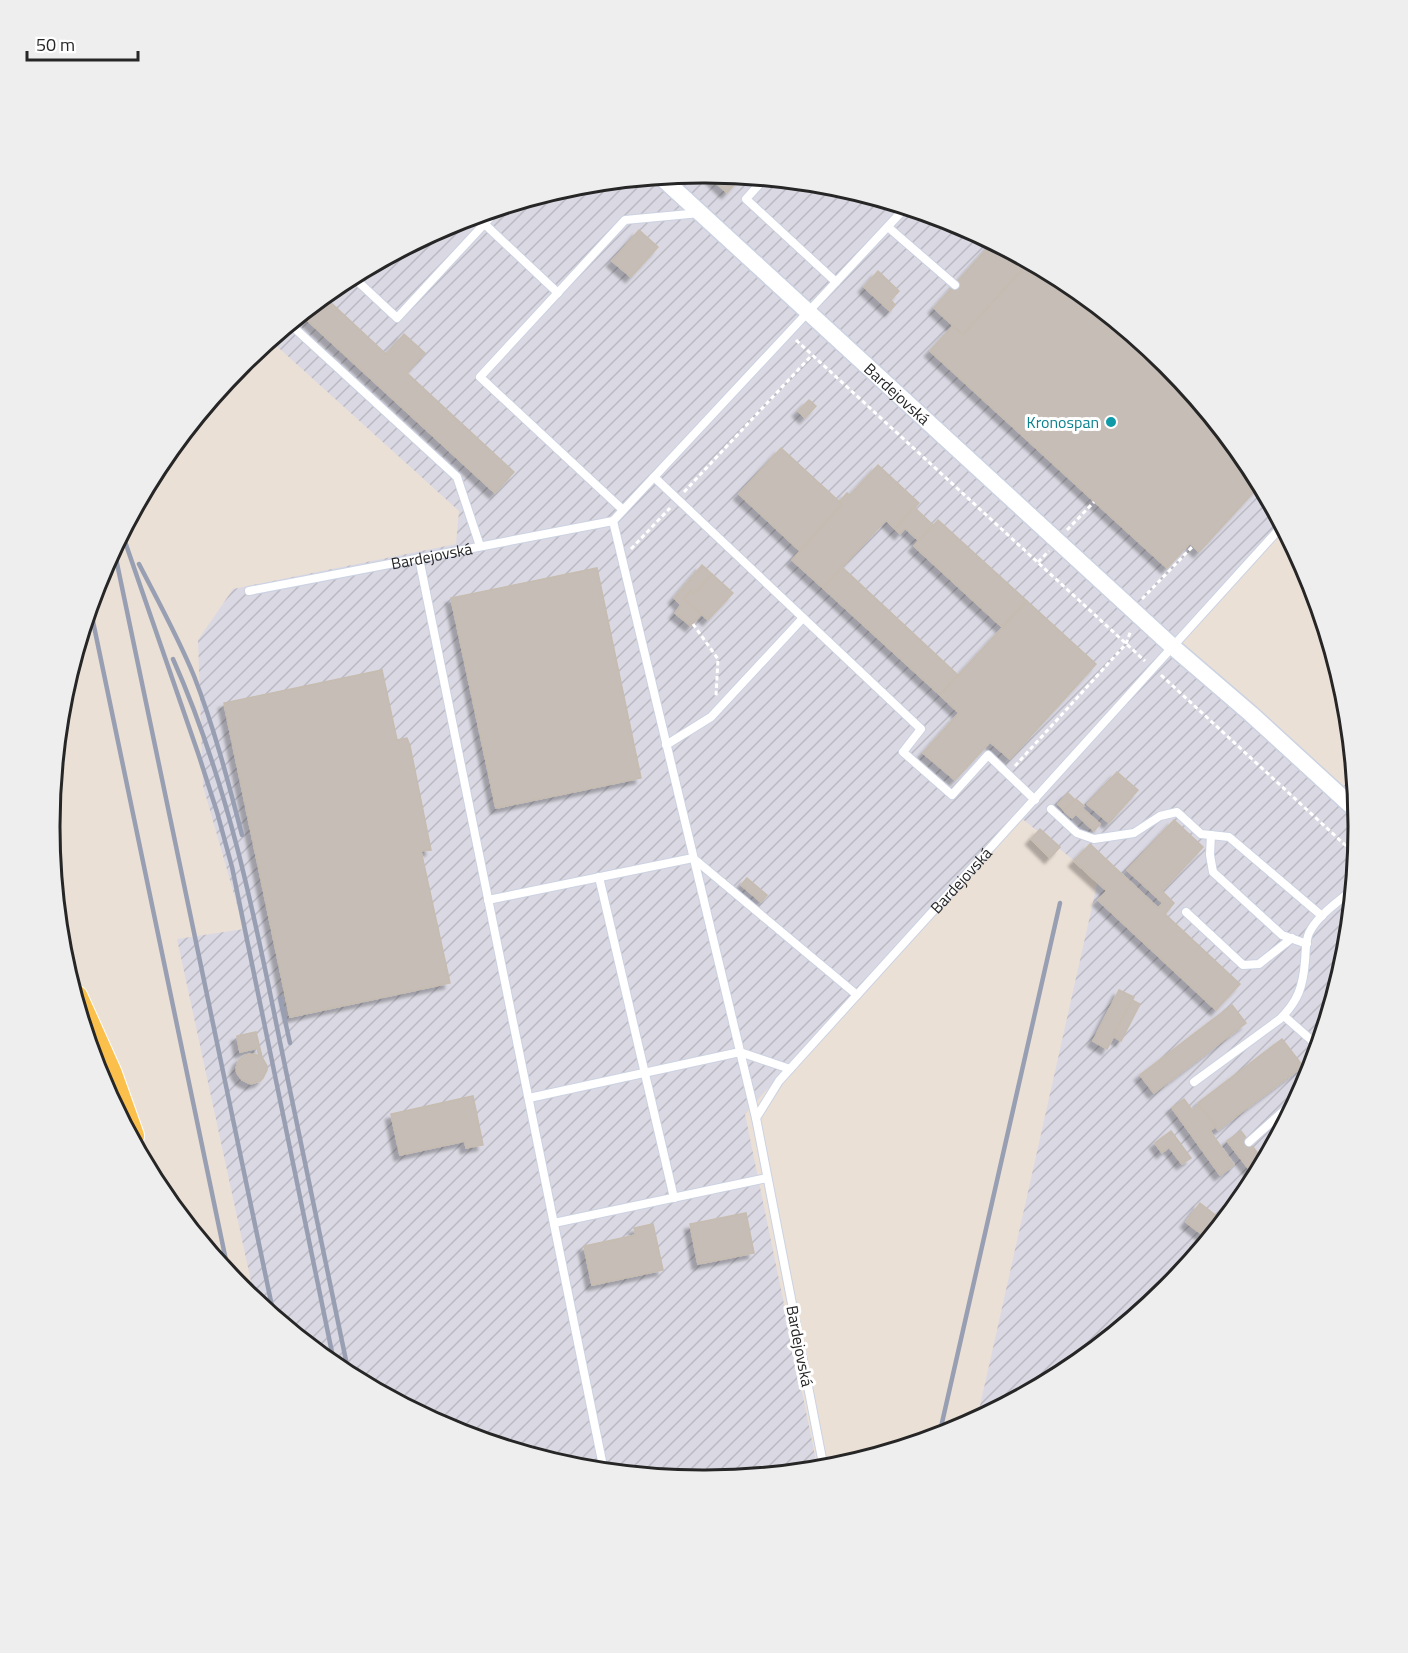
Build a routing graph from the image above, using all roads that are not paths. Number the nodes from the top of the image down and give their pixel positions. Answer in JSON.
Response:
{"nodes":[{"id":1,"x":668,"y":184,"type":"edge"},
{"id":2,"x":758,"y":185,"type":"edge"},
{"id":3,"x":700,"y":213,"type":"junction"},
{"id":4,"x":900,"y":213,"type":"edge"},
{"id":5,"x":487,"y":221,"type":"edge"},
{"id":6,"x":484,"y":224,"type":"junction"},
{"id":7,"x":888,"y":227,"type":"junction"},
{"id":8,"x":836,"y":282,"type":"junction"},
{"id":9,"x":359,"y":283,"type":"edge"},
{"id":10,"x":955,"y":285,"type":"dead end"},
{"id":11,"x":558,"y":293,"type":"junction"},
{"id":12,"x":808,"y":312,"type":"junction"},
{"id":13,"x":295,"y":329,"type":"edge"},
{"id":14,"x":654,"y":477,"type":"junction"},
{"id":15,"x":623,"y":510,"type":"junction"},
{"id":16,"x":613,"y":521,"type":"junction"},
{"id":17,"x":1277,"y":532,"type":"edge"},
{"id":18,"x":480,"y":546,"type":"junction"},
{"id":19,"x":419,"y":558,"type":"junction"},
{"id":20,"x":249,"y":591,"type":"dead end"},
{"id":21,"x":803,"y":618,"type":"junction"},
{"id":22,"x":1173,"y":647,"type":"junction"},
{"id":23,"x":666,"y":745,"type":"junction"},
{"id":24,"x":1347,"y":799,"type":"edge"},
{"id":25,"x":1035,"y":800,"type":"junction"},
{"id":26,"x":1051,"y":809,"type":"dead end"},
{"id":27,"x":1211,"y":835,"type":"junction"},
{"id":28,"x":693,"y":858,"type":"junction"},
{"id":29,"x":599,"y":877,"type":"junction"},
{"id":30,"x":1344,"y":897,"type":"edge"},
{"id":31,"x":488,"y":900,"type":"junction"},
{"id":32,"x":1186,"y":912,"type":"dead end"},
{"id":33,"x":1322,"y":916,"type":"junction"},
{"id":34,"x":1292,"y":938,"type":"junction"},
{"id":35,"x":1307,"y":944,"type":"junction"},
{"id":36,"x":857,"y":995,"type":"junction"},
{"id":37,"x":1284,"y":1016,"type":"junction"},
{"id":38,"x":1312,"y":1040,"type":"edge"},
{"id":39,"x":740,"y":1052,"type":"junction"},
{"id":40,"x":790,"y":1069,"type":"junction"},
{"id":41,"x":645,"y":1072,"type":"junction"},
{"id":42,"x":1194,"y":1082,"type":"dead end"},
{"id":43,"x":529,"y":1098,"type":"junction"},
{"id":44,"x":1280,"y":1114,"type":"edge"},
{"id":45,"x":756,"y":1118,"type":"junction"},
{"id":46,"x":1249,"y":1142,"type":"dead end"},
{"id":47,"x":767,"y":1178,"type":"junction"},
{"id":48,"x":674,"y":1198,"type":"junction"},
{"id":49,"x":554,"y":1223,"type":"junction"},
{"id":50,"x":822,"y":1459,"type":"edge"},
{"id":51,"x":602,"y":1462,"type":"edge"}],
"edges":[{"from":1,"to":3,"type":"street","name":"Bardejovská"},
{"from":2,"to":8,"type":"lane"},
{"from":3,"to":11,"type":"lane"},
{"from":3,"to":12,"type":"street","name":"Bardejovská"},
{"from":4,"to":7,"type":"lane"},
{"from":5,"to":6,"type":"lane"},
{"from":6,"to":9,"type":"lane"},
{"from":6,"to":11,"type":"lane"},
{"from":7,"to":8,"type":"lane"},
{"from":7,"to":10,"type":"lane"},
{"from":8,"to":12,"type":"lane"},
{"from":11,"to":15,"type":"lane"},
{"from":12,"to":14,"type":"lane"},
{"from":12,"to":22,"type":"street","name":"Bardejovská"},
{"from":13,"to":18,"type":"lane"},
{"from":14,"to":15,"type":"lane"},
{"from":14,"to":21,"type":"lane"},
{"from":15,"to":16,"type":"lane"},
{"from":16,"to":18,"type":"lane","name":"Bardejovská"},
{"from":16,"to":23,"type":"lane","name":"Bardejovská"},
{"from":17,"to":22,"type":"lane","name":"Bardejovská"},
{"from":18,"to":19,"type":"lane","name":"Bardejovská"},
{"from":19,"to":20,"type":"lane","name":"Bardejovská"},
{"from":19,"to":31,"type":"lane"},
{"from":21,"to":23,"type":"lane"},
{"from":21,"to":25,"type":"lane"},
{"from":22,"to":24,"type":"street","name":"Bardejovská"},
{"from":22,"to":25,"type":"lane","name":"Bardejovská"},
{"from":23,"to":28,"type":"lane","name":"Bardejovská"},
{"from":25,"to":36,"type":"lane","name":"Bardejovská"},
{"from":26,"to":27,"type":"lane"},
{"from":27,"to":33,"type":"lane"},
{"from":27,"to":34,"type":"lane"},
{"from":28,"to":29,"type":"lane"},
{"from":28,"to":36,"type":"lane"},
{"from":28,"to":39,"type":"lane","name":"Bardejovská"},
{"from":29,"to":31,"type":"lane"},
{"from":29,"to":41,"type":"lane"},
{"from":30,"to":33,"type":"lane"},
{"from":31,"to":43,"type":"lane"},
{"from":32,"to":34,"type":"lane"},
{"from":33,"to":35,"type":"lane"},
{"from":34,"to":35,"type":"lane"},
{"from":35,"to":37,"type":"lane"},
{"from":36,"to":40,"type":"lane","name":"Bardejovská"},
{"from":37,"to":38,"type":"lane"},
{"from":37,"to":42,"type":"lane"},
{"from":39,"to":40,"type":"lane"},
{"from":39,"to":41,"type":"lane"},
{"from":39,"to":45,"type":"lane","name":"Bardejovská"},
{"from":40,"to":45,"type":"lane","name":"Bardejovská"},
{"from":41,"to":43,"type":"lane"},
{"from":41,"to":48,"type":"lane"},
{"from":43,"to":49,"type":"lane"},
{"from":44,"to":46,"type":"lane"},
{"from":45,"to":47,"type":"lane","name":"Bardejovská"},
{"from":47,"to":48,"type":"lane"},
{"from":47,"to":50,"type":"lane","name":"Bardejovská"},
{"from":48,"to":49,"type":"lane"},
{"from":49,"to":51,"type":"lane"}]}
